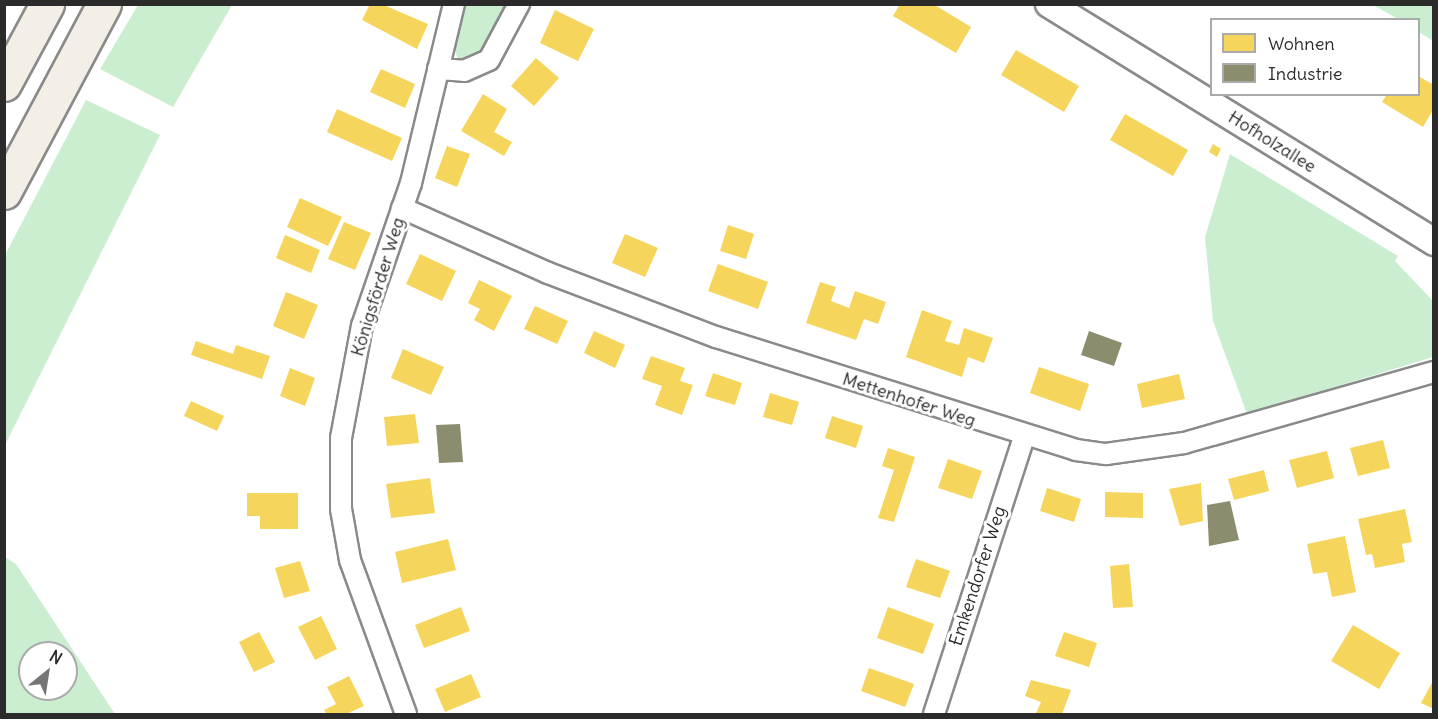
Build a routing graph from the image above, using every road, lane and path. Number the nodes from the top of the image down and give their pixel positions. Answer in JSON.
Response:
{"nodes":[{"id":1,"x":46,"y":4,"type":"edge"},
{"id":2,"x":104,"y":4,"type":"edge"},
{"id":3,"x":453,"y":4,"type":"edge"},
{"id":4,"x":519,"y":4,"type":"edge"},
{"id":5,"x":1049,"y":4,"type":"edge"},
{"id":6,"x":438,"y":69,"type":"junction"},
{"id":7,"x":4,"y":84,"type":"edge"},
{"id":8,"x":4,"y":192,"type":"edge"},
{"id":9,"x":402,"y":208,"type":"junction"},
{"id":10,"x":1434,"y":242,"type":"edge"},
{"id":11,"x":1434,"y":372,"type":"edge"},
{"id":12,"x":1024,"y":437,"type":"junction"},
{"id":13,"x":406,"y":714,"type":"edge"},
{"id":14,"x":934,"y":714,"type":"edge"}],
"edges":[{"from":1,"to":7,"type":"highway"},
{"from":2,"to":8,"type":"highway"},
{"from":3,"to":6,"type":"street","name":"Königsförder Weg"},
{"from":4,"to":6,"type":"street"},
{"from":5,"to":10,"type":"street","name":"Hofholzallee"},
{"from":6,"to":9,"type":"street","name":"Königsförder Weg"},
{"from":9,"to":12,"type":"street","name":"Mettenhofer Weg"},
{"from":9,"to":13,"type":"street","name":"Königsförder Weg"},
{"from":11,"to":12,"type":"street","name":"Mettenhofer Weg"},
{"from":12,"to":14,"type":"street","name":"Emkendorfer Weg"}]}
